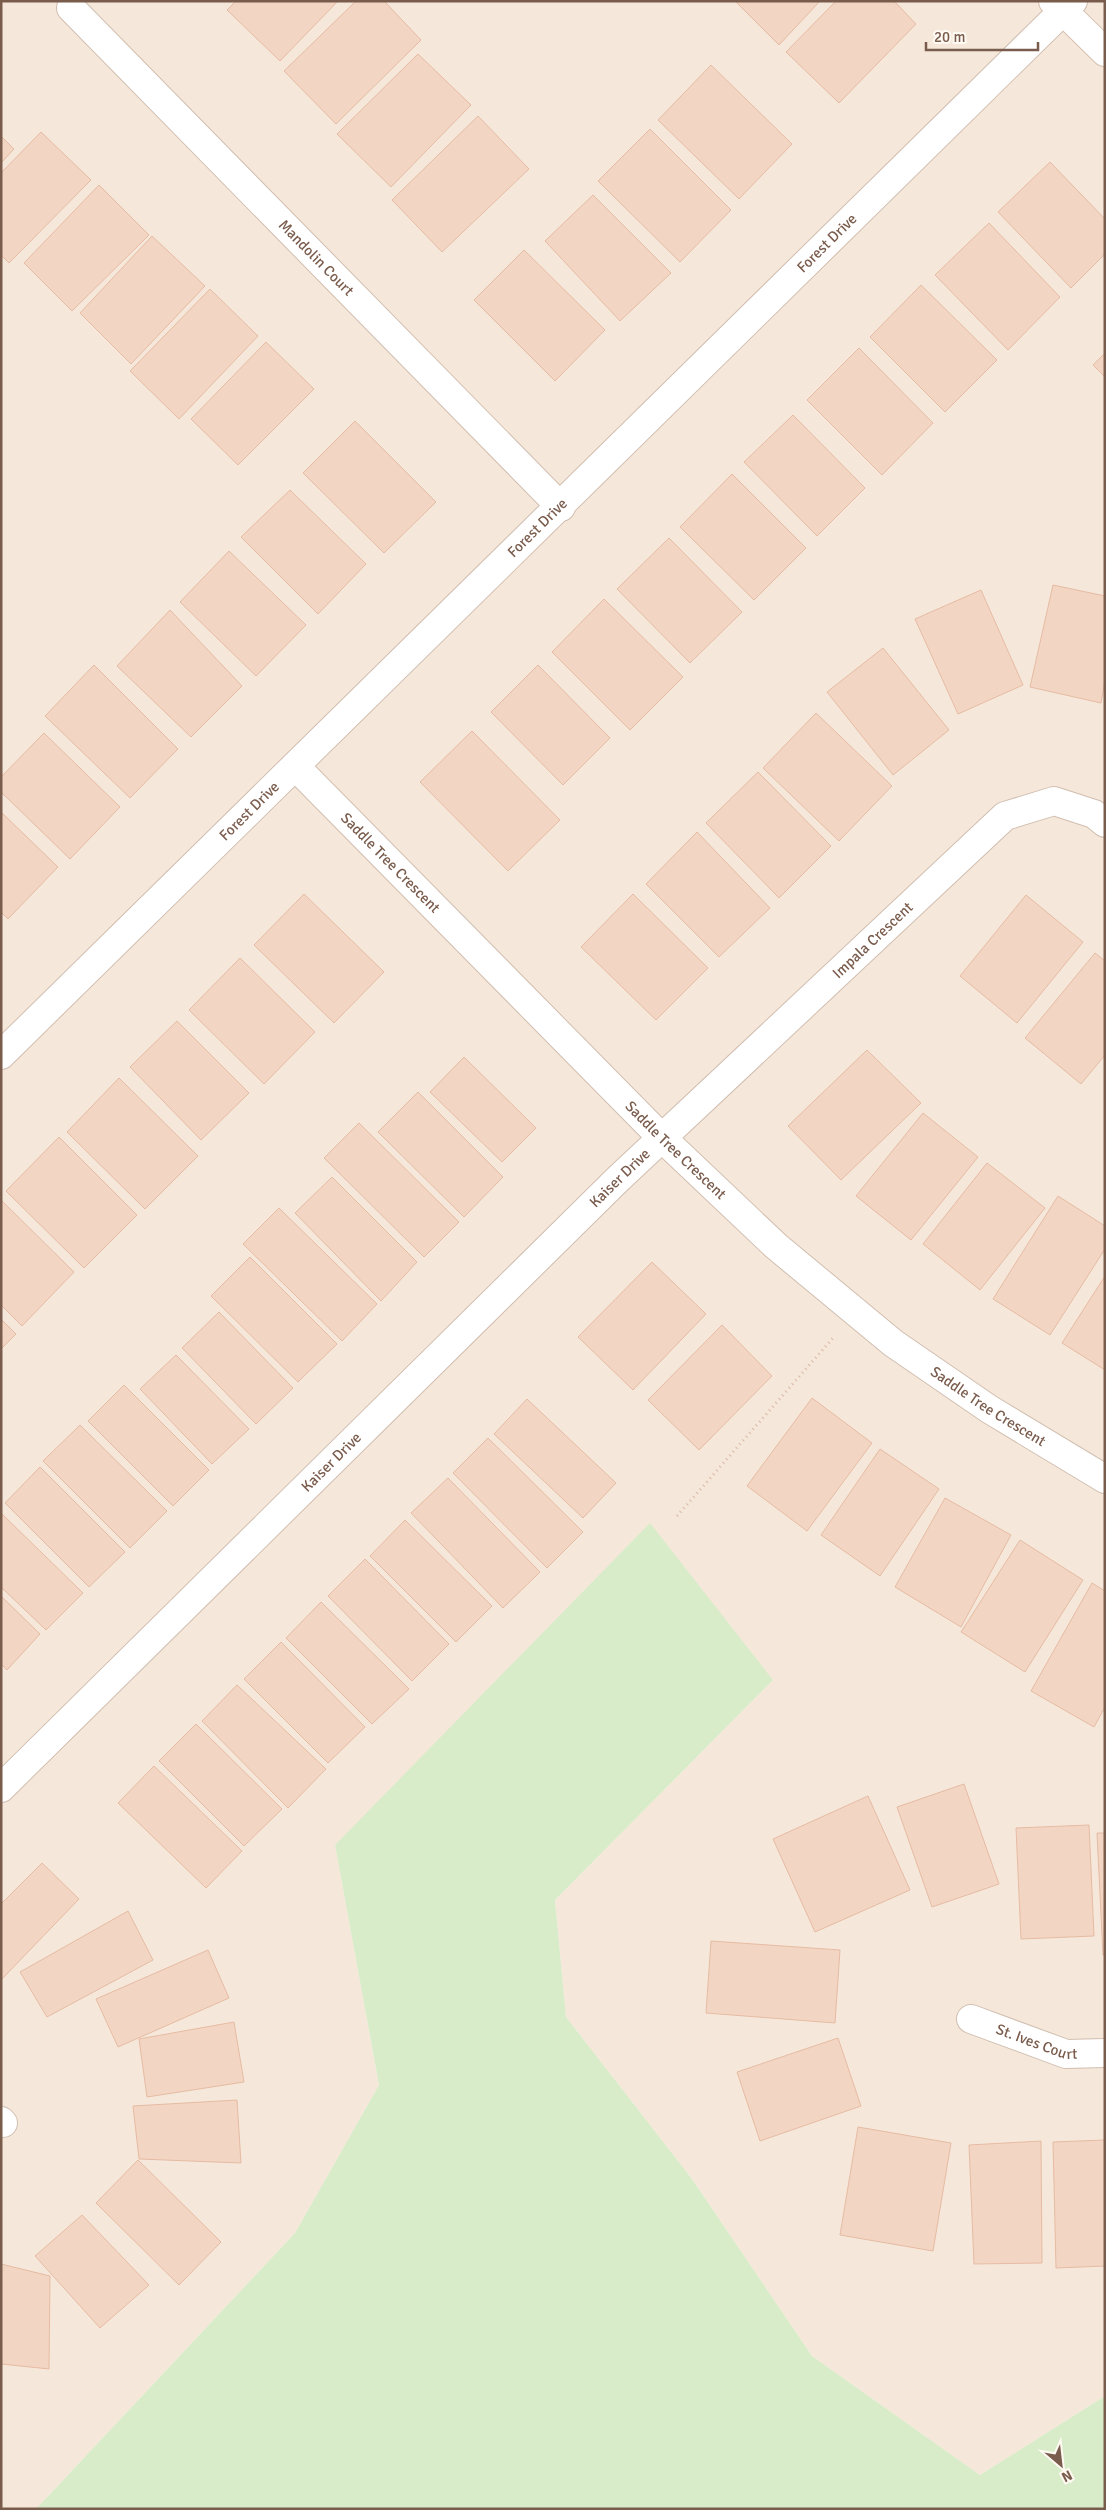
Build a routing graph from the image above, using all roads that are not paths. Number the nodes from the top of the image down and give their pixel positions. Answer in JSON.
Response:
{"nodes":[{"id":1,"x":1063,"y":5,"type":"edge"},
{"id":2,"x":71,"y":8,"type":"dead end"},
{"id":3,"x":1105,"y":52,"type":"edge"},
{"id":4,"x":561,"y":507,"type":"junction"},
{"id":5,"x":296,"y":766,"type":"junction"},
{"id":6,"x":1105,"y":823,"type":"edge"},
{"id":7,"x":1,"y":1055,"type":"edge"},
{"id":8,"x":662,"y":1138,"type":"junction"},
{"id":9,"x":1105,"y":1480,"type":"edge"},
{"id":10,"x":1,"y":1788,"type":"edge"},
{"id":11,"x":971,"y":2019,"type":"dead end"},
{"id":12,"x":1105,"y":2053,"type":"edge"}],
"edges":[{"from":1,"to":3,"type":"street"},
{"from":1,"to":4,"type":"street","name":"Forest Drive"},
{"from":2,"to":4,"type":"street","name":"Mandolin Court"},
{"from":4,"to":5,"type":"street","name":"Forest Drive"},
{"from":5,"to":7,"type":"street","name":"Forest Drive"},
{"from":5,"to":8,"type":"street","name":"Saddle Tree Crescent"},
{"from":6,"to":8,"type":"street","name":"Impala Crescent"},
{"from":8,"to":9,"type":"street","name":"Saddle Tree Crescent"},
{"from":8,"to":10,"type":"street","name":"Kaiser Drive"},
{"from":11,"to":12,"type":"street","name":"St. Ives Court"}]}
